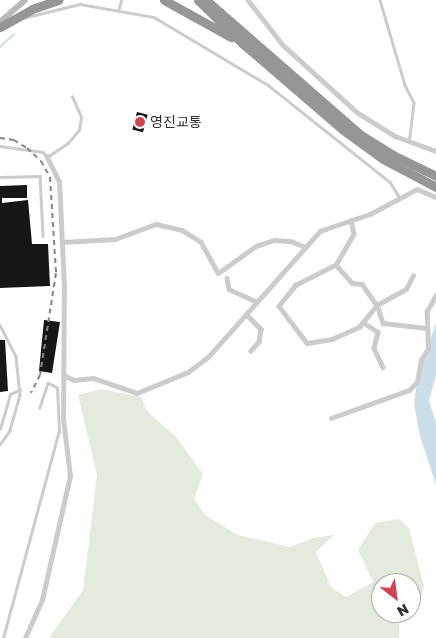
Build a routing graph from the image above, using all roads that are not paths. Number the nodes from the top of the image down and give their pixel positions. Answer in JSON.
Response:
{"nodes":[{"id":1,"x":25,"y":0,"type":"edge"},
{"id":2,"x":58,"y":0,"type":"edge"},
{"id":3,"x":164,"y":0,"type":"edge"},
{"id":4,"x":198,"y":0,"type":"edge"},
{"id":5,"x":206,"y":0,"type":"edge"},
{"id":6,"x":213,"y":0,"type":"edge"},
{"id":7,"x":248,"y":0,"type":"edge"},
{"id":8,"x":380,"y":0,"type":"edge"},
{"id":9,"x":121,"y":1,"type":"dead end"},
{"id":10,"x":118,"y":10,"type":"junction"},
{"id":11,"x":0,"y":22,"type":"edge"},
{"id":12,"x":0,"y":27,"type":"edge"},
{"id":13,"x":0,"y":31,"type":"edge"},
{"id":14,"x":246,"y":41,"type":"junction"},
{"id":15,"x":72,"y":97,"type":"dead end"},
{"id":16,"x":409,"y":141,"type":"junction"},
{"id":17,"x":0,"y":146,"type":"edge"},
{"id":18,"x":436,"y":151,"type":"edge"},
{"id":19,"x":47,"y":157,"type":"junction"},
{"id":20,"x":397,"y":162,"type":"junction"},
{"id":21,"x":436,"y":176,"type":"edge"},
{"id":22,"x":0,"y":177,"type":"edge"},
{"id":23,"x":436,"y":187,"type":"edge"},
{"id":24,"x":436,"y":197,"type":"edge"},
{"id":25,"x":400,"y":198,"type":"junction"},
{"id":26,"x":351,"y":220,"type":"junction"},
{"id":27,"x":43,"y":236,"type":"dead end"},
{"id":28,"x":62,"y":242,"type":"junction"},
{"id":29,"x":305,"y":247,"type":"junction"},
{"id":30,"x":336,"y":265,"type":"junction"},
{"id":31,"x":413,"y":276,"type":"dead end"},
{"id":32,"x":227,"y":278,"type":"dead end"},
{"id":33,"x":436,"y":295,"type":"edge"},
{"id":34,"x":257,"y":302,"type":"junction"},
{"id":35,"x":377,"y":305,"type":"junction"},
{"id":36,"x":246,"y":314,"type":"junction"},
{"id":37,"x":363,"y":322,"type":"junction"},
{"id":38,"x":0,"y":325,"type":"edge"},
{"id":39,"x":426,"y":328,"type":"junction"},
{"id":40,"x":251,"y":351,"type":"dead end"},
{"id":41,"x":383,"y":367,"type":"dead end"},
{"id":42,"x":63,"y":375,"type":"junction"},
{"id":43,"x":20,"y":390,"type":"junction"},
{"id":44,"x":40,"y":408,"type":"dead end"},
{"id":45,"x":330,"y":418,"type":"dead end"},
{"id":46,"x":0,"y":429,"type":"edge"},
{"id":47,"x":0,"y":445,"type":"edge"},
{"id":48,"x":3,"y":638,"type":"edge"},
{"id":49,"x":25,"y":638,"type":"edge"}],
"edges":[{"from":1,"to":11,"type":"main road"},
{"from":2,"to":12,"type":"highway"},
{"from":3,"to":14,"type":"highway"},
{"from":4,"to":14,"type":"highway"},
{"from":5,"to":14,"type":"highway"},
{"from":6,"to":14,"type":"highway"},
{"from":7,"to":16,"type":"street"},
{"from":8,"to":16,"type":"lane"},
{"from":9,"to":10,"type":"lane"},
{"from":10,"to":13,"type":"lane"},
{"from":10,"to":25,"type":"lane"},
{"from":14,"to":20,"type":"highway"},
{"from":15,"to":19,"type":"lane"},
{"from":16,"to":18,"type":"street"},
{"from":17,"to":19,"type":"lane"},
{"from":19,"to":28,"type":"street"},
{"from":20,"to":21,"type":"highway"},
{"from":20,"to":23,"type":"highway"},
{"from":22,"to":27,"type":"lane"},
{"from":24,"to":25,"type":"street"},
{"from":25,"to":26,"type":"street"},
{"from":26,"to":29,"type":"street"},
{"from":26,"to":30,"type":"street"},
{"from":28,"to":29,"type":"street"},
{"from":28,"to":42,"type":"street"},
{"from":29,"to":34,"type":"street"},
{"from":30,"to":35,"type":"street"},
{"from":30,"to":37,"type":"street"},
{"from":31,"to":35,"type":"street"},
{"from":32,"to":34,"type":"street"},
{"from":33,"to":39,"type":"street"},
{"from":34,"to":36,"type":"street"},
{"from":35,"to":37,"type":"street"},
{"from":35,"to":39,"type":"street"},
{"from":36,"to":40,"type":"street"},
{"from":36,"to":42,"type":"street"},
{"from":37,"to":41,"type":"street"},
{"from":38,"to":43,"type":"lane"},
{"from":39,"to":45,"type":"street"},
{"from":42,"to":49,"type":"street"},
{"from":43,"to":46,"type":"lane"},
{"from":43,"to":47,"type":"lane"},
{"from":44,"to":48,"type":"lane"}]}
